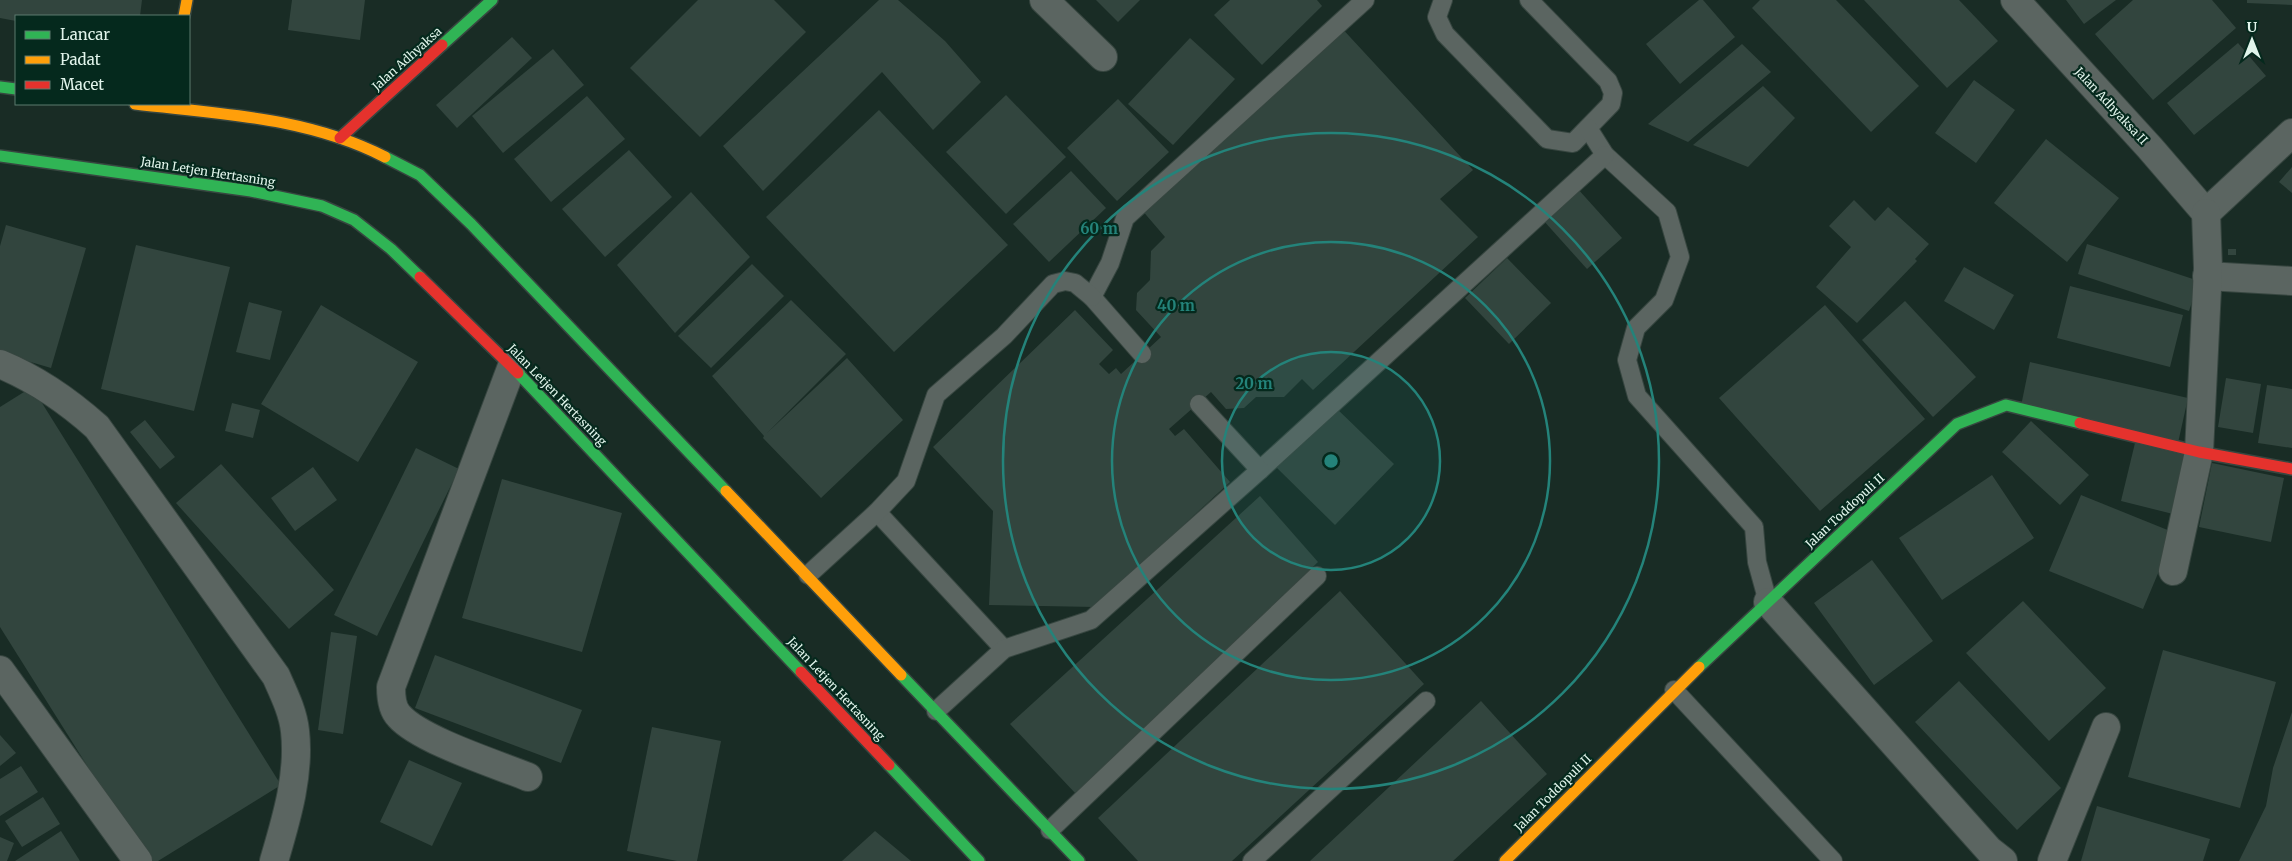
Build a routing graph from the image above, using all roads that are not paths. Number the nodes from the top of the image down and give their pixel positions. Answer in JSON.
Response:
{"nodes":[{"id":1,"x":187,"y":0,"type":"edge"},
{"id":2,"x":492,"y":0,"type":"edge"},
{"id":3,"x":1044,"y":0,"type":"edge"},
{"id":4,"x":1365,"y":0,"type":"edge"},
{"id":5,"x":1443,"y":0,"type":"edge"},
{"id":6,"x":1529,"y":0,"type":"edge"},
{"id":7,"x":2015,"y":0,"type":"edge"},
{"id":8,"x":184,"y":15,"type":"edge"},
{"id":9,"x":1103,"y":56,"type":"dead end"},
{"id":10,"x":0,"y":87,"type":"edge"},
{"id":11,"x":15,"y":89,"type":"edge"},
{"id":12,"x":152,"y":105,"type":"edge"},
{"id":13,"x":169,"y":106,"type":"edge"},
{"id":14,"x":1588,"y":128,"type":"junction"},
{"id":15,"x":2292,"y":134,"type":"edge"},
{"id":16,"x":340,"y":138,"type":"junction"},
{"id":17,"x":1605,"y":155,"type":"junction"},
{"id":18,"x":0,"y":156,"type":"edge"},
{"id":19,"x":2206,"y":213,"type":"junction"},
{"id":20,"x":2207,"y":276,"type":"junction"},
{"id":21,"x":2292,"y":281,"type":"edge"},
{"id":22,"x":1092,"y":297,"type":"junction"},
{"id":23,"x":1142,"y":354,"type":"dead end"},
{"id":24,"x":0,"y":364,"type":"edge"},
{"id":25,"x":512,"y":366,"type":"junction"},
{"id":26,"x":1199,"y":404,"type":"dead end"},
{"id":27,"x":2199,"y":452,"type":"junction"},
{"id":28,"x":2292,"y":468,"type":"edge"},
{"id":29,"x":1260,"y":470,"type":"junction"},
{"id":30,"x":876,"y":512,"type":"junction"},
{"id":31,"x":2173,"y":571,"type":"dead end"},
{"id":32,"x":808,"y":575,"type":"junction"},
{"id":33,"x":1318,"y":576,"type":"dead end"},
{"id":34,"x":1768,"y":602,"type":"junction"},
{"id":35,"x":1004,"y":649,"type":"junction"},
{"id":36,"x":0,"y":670,"type":"edge"},
{"id":37,"x":1674,"y":690,"type":"junction"},
{"id":38,"x":1426,"y":701,"type":"dead end"},
{"id":39,"x":936,"y":712,"type":"junction"},
{"id":40,"x":2106,"y":726,"type":"dead end"},
{"id":41,"x":528,"y":777,"type":"dead end"},
{"id":42,"x":1050,"y":830,"type":"junction"},
{"id":43,"x":138,"y":861,"type":"edge"},
{"id":44,"x":274,"y":861,"type":"edge"},
{"id":45,"x":979,"y":861,"type":"edge"},
{"id":46,"x":1080,"y":861,"type":"edge"},
{"id":47,"x":1252,"y":861,"type":"edge"},
{"id":48,"x":1505,"y":861,"type":"edge"},
{"id":49,"x":1834,"y":861,"type":"edge"},
{"id":50,"x":2003,"y":861,"type":"edge"},
{"id":51,"x":2052,"y":861,"type":"edge"}],
"edges":[{"from":1,"to":8,"type":"main road"},
{"from":2,"to":16,"type":"main road","name":"Jalan Adhyaksa"},
{"from":3,"to":9,"type":"street"},
{"from":4,"to":22,"type":"lane"},
{"from":5,"to":14,"type":"lane"},
{"from":6,"to":14,"type":"lane"},
{"from":7,"to":19,"type":"street","name":"Jalan Adhyaksa II"},
{"from":10,"to":11,"type":"main road"},
{"from":12,"to":13,"type":"main road"},
{"from":13,"to":16,"type":"main road"},
{"from":14,"to":17,"type":"lane"},
{"from":15,"to":19,"type":"street"},
{"from":16,"to":32,"type":"main road"},
{"from":17,"to":29,"type":"lane"},
{"from":17,"to":34,"type":"lane"},
{"from":18,"to":25,"type":"main road","name":"Jalan Letjen Hertasning"},
{"from":19,"to":20,"type":"street"},
{"from":20,"to":21,"type":"street"},
{"from":20,"to":27,"type":"street"},
{"from":22,"to":23,"type":"lane"},
{"from":22,"to":30,"type":"lane"},
{"from":24,"to":44,"type":"street"},
{"from":25,"to":41,"type":"street"},
{"from":25,"to":45,"type":"main road","name":"Jalan Letjen Hertasning"},
{"from":26,"to":29,"type":"lane"},
{"from":27,"to":28,"type":"main road","name":"Jalan Toddopuli II"},
{"from":27,"to":31,"type":"street"},
{"from":27,"to":34,"type":"main road","name":"Jalan Toddopuli II"},
{"from":29,"to":35,"type":"lane"},
{"from":30,"to":32,"type":"lane"},
{"from":30,"to":35,"type":"lane"},
{"from":32,"to":39,"type":"main road"},
{"from":33,"to":42,"type":"lane"},
{"from":34,"to":37,"type":"main road","name":"Jalan Toddopuli II"},
{"from":34,"to":50,"type":"street"},
{"from":35,"to":39,"type":"lane"},
{"from":36,"to":43,"type":"street"},
{"from":37,"to":48,"type":"main road","name":"Jalan Toddopuli II"},
{"from":37,"to":49,"type":"lane"},
{"from":38,"to":47,"type":"lane"},
{"from":39,"to":42,"type":"main road"},
{"from":40,"to":51,"type":"street"},
{"from":42,"to":46,"type":"main road"}]}
